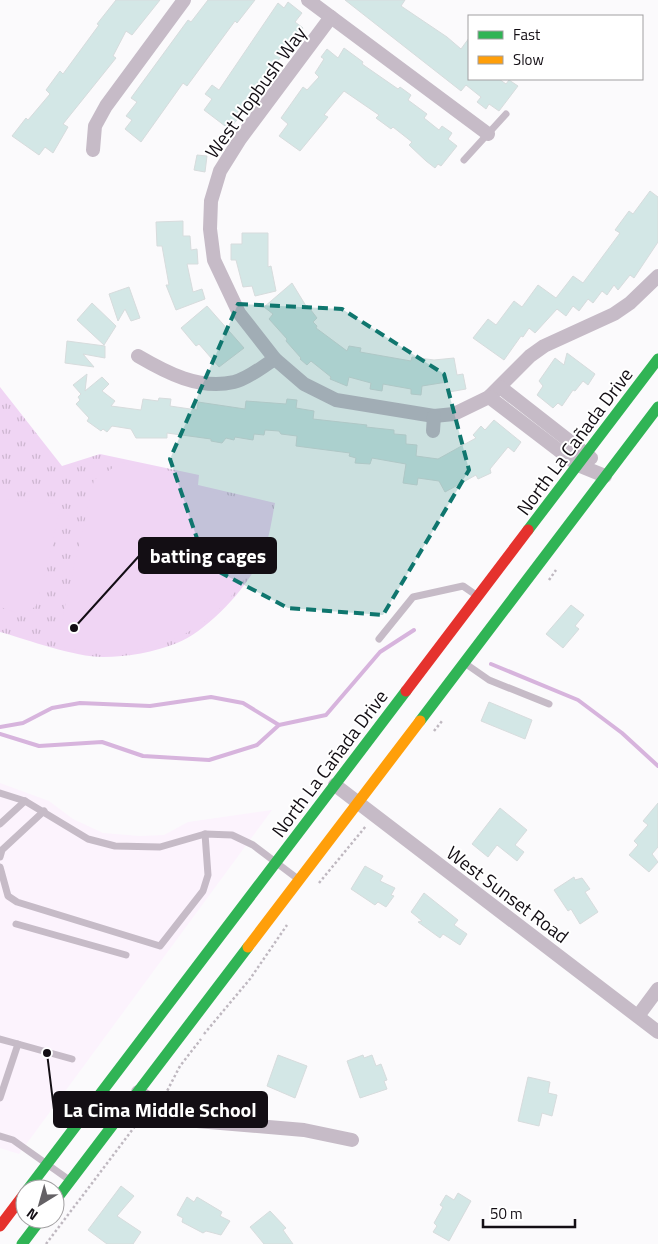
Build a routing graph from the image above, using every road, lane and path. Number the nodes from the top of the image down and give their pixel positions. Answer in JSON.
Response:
{"nodes":[{"id":1,"x":184,"y":0,"type":"edge"},
{"id":2,"x":308,"y":0,"type":"edge"},
{"id":3,"x":332,"y":17,"type":"junction"},
{"id":4,"x":506,"y":114,"type":"dead end"},
{"id":5,"x":488,"y":134,"type":"junction"},
{"id":6,"x":93,"y":150,"type":"dead end"},
{"id":7,"x":464,"y":160,"type":"dead end"},
{"id":8,"x":658,"y":276,"type":"edge"},
{"id":9,"x":138,"y":356,"type":"dead end"},
{"id":10,"x":658,"y":359,"type":"edge"},
{"id":11,"x":275,"y":360,"type":"junction"},
{"id":12,"x":500,"y":386,"type":"junction"},
{"id":13,"x":489,"y":397,"type":"junction"},
{"id":14,"x":658,"y":407,"type":"edge"},
{"id":15,"x":434,"y":416,"type":"junction"},
{"id":16,"x":433,"y":431,"type":"dead end"},
{"id":17,"x":587,"y":453,"type":"junction"},
{"id":18,"x":578,"y":465,"type":"junction"},
{"id":19,"x":605,"y":476,"type":"junction"},
{"id":20,"x":478,"y":597,"type":"junction"},
{"id":21,"x":379,"y":639,"type":"dead end"},
{"id":22,"x":464,"y":663,"type":"junction"},
{"id":23,"x":549,"y":704,"type":"dead end"},
{"id":24,"x":335,"y":785,"type":"junction"},
{"id":25,"x":0,"y":793,"type":"edge"},
{"id":26,"x":25,"y":801,"type":"junction"},
{"id":27,"x":357,"y":803,"type":"junction"},
{"id":28,"x":44,"y":811,"type":"junction"},
{"id":29,"x":375,"y":816,"type":"junction"},
{"id":30,"x":0,"y":824,"type":"edge"},
{"id":31,"x":205,"y":834,"type":"junction"},
{"id":32,"x":0,"y":857,"type":"edge"},
{"id":33,"x":276,"y":862,"type":"junction"},
{"id":34,"x":0,"y":868,"type":"edge"},
{"id":35,"x":298,"y":879,"type":"junction"},
{"id":36,"x":316,"y":887,"type":"dead end"},
{"id":37,"x":16,"y":924,"type":"dead end"},
{"id":38,"x":287,"y":924,"type":"dead end"},
{"id":39,"x":126,"y":955,"type":"dead end"},
{"id":40,"x":658,"y":989,"type":"edge"},
{"id":41,"x":638,"y":1016,"type":"junction"},
{"id":42,"x":658,"y":1032,"type":"edge"},
{"id":43,"x":0,"y":1039,"type":"edge"},
{"id":44,"x":18,"y":1044,"type":"junction"},
{"id":45,"x":72,"y":1059,"type":"dead end"},
{"id":46,"x":138,"y":1092,"type":"junction"},
{"id":47,"x":0,"y":1098,"type":"edge"},
{"id":48,"x":158,"y":1104,"type":"junction"},
{"id":49,"x":0,"y":1136,"type":"edge"},
{"id":50,"x":352,"y":1140,"type":"dead end"},
{"id":51,"x":47,"y":1164,"type":"junction"},
{"id":52,"x":36,"y":1179,"type":"edge"},
{"id":53,"x":70,"y":1181,"type":"junction"},
{"id":54,"x":65,"y":1188,"type":"edge"},
{"id":55,"x":15,"y":1206,"type":"edge"},
{"id":56,"x":0,"y":1226,"type":"edge"},
{"id":57,"x":33,"y":1229,"type":"edge"},
{"id":58,"x":22,"y":1244,"type":"edge"},
{"id":59,"x":46,"y":1244,"type":"edge"}],
"edges":[{"from":1,"to":6,"type":"street"},
{"from":2,"to":3,"type":"street"},
{"from":3,"to":5,"type":"street"},
{"from":3,"to":11,"type":"street","name":"West Hopbush Way"},
{"from":4,"to":5,"type":"lane"},
{"from":5,"to":7,"type":"lane"},
{"from":8,"to":12,"type":"street","name":"West Hopbush Way"},
{"from":9,"to":11,"type":"street"},
{"from":10,"to":17,"type":"main road","name":"North La Cañada Drive"},
{"from":11,"to":15,"type":"street","name":"West Hopbush Way"},
{"from":12,"to":13,"type":"street","name":"West Hopbush Way"},
{"from":12,"to":17,"type":"street"},
{"from":13,"to":15,"type":"street","name":"West Hopbush Way"},
{"from":13,"to":18,"type":"street"},
{"from":14,"to":19,"type":"main road"},
{"from":15,"to":16,"type":"street"},
{"from":17,"to":18,"type":"main road","name":"North La Cañada Drive"},
{"from":17,"to":19,"type":"street"},
{"from":18,"to":19,"type":"street"},
{"from":18,"to":20,"type":"main road","name":"North La Cañada Drive"},
{"from":19,"to":22,"type":"main road"},
{"from":20,"to":21,"type":"lane"},
{"from":20,"to":24,"type":"main road","name":"North La Cañada Drive"},
{"from":22,"to":23,"type":"lane"},
{"from":22,"to":27,"type":"main road"},
{"from":24,"to":27,"type":"street","name":"West Sunset Road"},
{"from":24,"to":33,"type":"main road","name":"North La Cañada Drive"},
{"from":25,"to":26,"type":"lane"},
{"from":26,"to":28,"type":"lane"},
{"from":26,"to":30,"type":"lane"},
{"from":27,"to":29,"type":"street","name":"West Sunset Road"},
{"from":27,"to":35,"type":"main road"},
{"from":28,"to":31,"type":"lane"},
{"from":28,"to":32,"type":"lane"},
{"from":29,"to":36,"type":"path"},
{"from":29,"to":41,"type":"street","name":"West Sunset Road"},
{"from":31,"to":33,"type":"lane"},
{"from":31,"to":34,"type":"lane"},
{"from":33,"to":35,"type":"lane"},
{"from":33,"to":51,"type":"main road","name":"North La Cañada Drive"},
{"from":35,"to":46,"type":"main road"},
{"from":37,"to":39,"type":"lane"},
{"from":38,"to":48,"type":"path"},
{"from":40,"to":41,"type":"street"},
{"from":41,"to":42,"type":"street","name":"West Sunset Road"},
{"from":43,"to":44,"type":"lane"},
{"from":44,"to":45,"type":"lane"},
{"from":44,"to":47,"type":"lane"},
{"from":46,"to":48,"type":"street"},
{"from":46,"to":53,"type":"main road"},
{"from":48,"to":50,"type":"street"},
{"from":48,"to":59,"type":"path"},
{"from":49,"to":51,"type":"lane"},
{"from":51,"to":52,"type":"main road","name":"North La Cañada Drive"},
{"from":51,"to":53,"type":"lane"},
{"from":53,"to":54,"type":"main road"},
{"from":55,"to":56,"type":"main road"},
{"from":57,"to":58,"type":"main road"}]}
